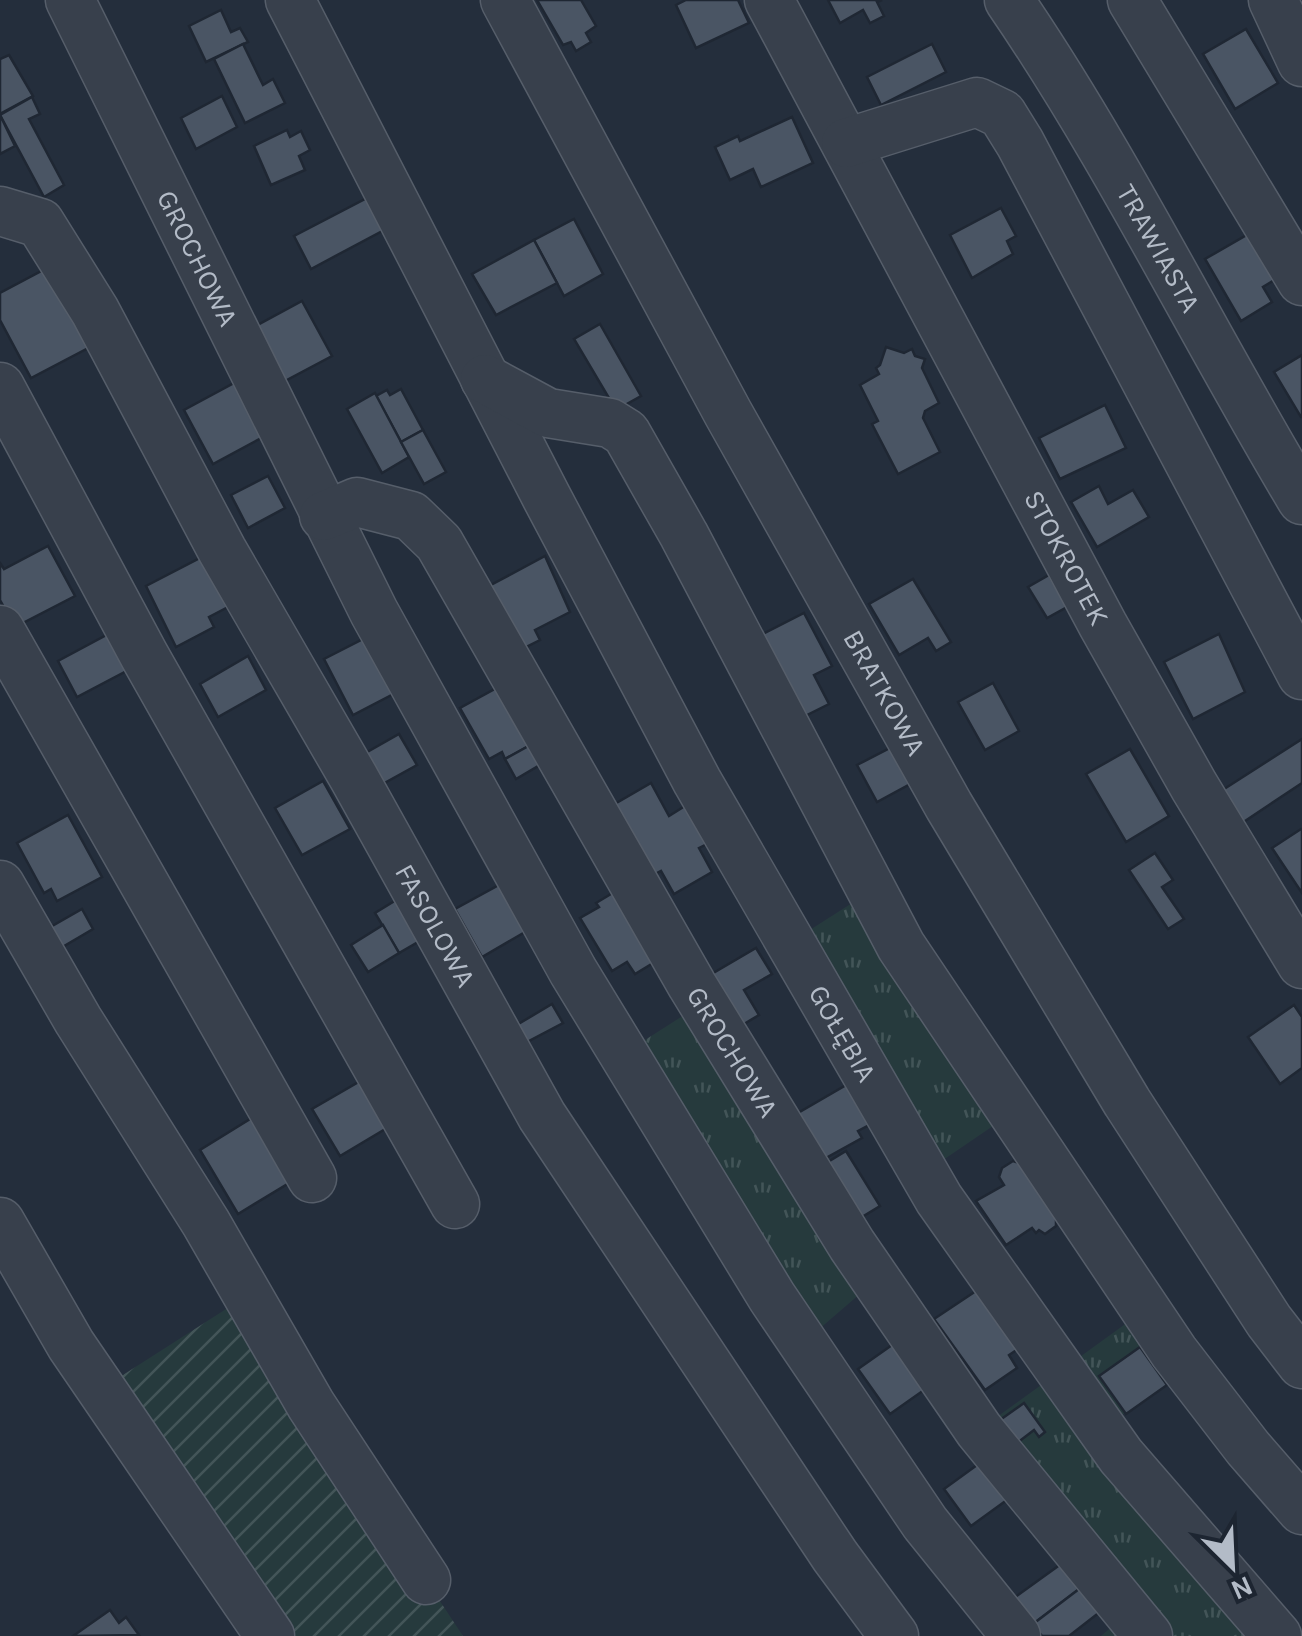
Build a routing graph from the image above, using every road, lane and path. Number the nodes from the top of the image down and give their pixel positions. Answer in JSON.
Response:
{"nodes":[{"id":1,"x":70,"y":0,"type":"edge"},
{"id":2,"x":290,"y":0,"type":"edge"},
{"id":3,"x":506,"y":0,"type":"edge"},
{"id":4,"x":769,"y":0,"type":"edge"},
{"id":5,"x":1009,"y":0,"type":"edge"},
{"id":6,"x":1132,"y":0,"type":"edge"},
{"id":7,"x":1273,"y":0,"type":"edge"},
{"id":8,"x":1284,"y":0,"type":"edge"},
{"id":9,"x":1302,"y":2,"type":"edge"},
{"id":10,"x":1302,"y":62,"type":"edge"},
{"id":11,"x":846,"y":143,"type":"junction"},
{"id":12,"x":0,"y":212,"type":"edge"},
{"id":13,"x":1302,"y":281,"type":"edge"},
{"id":14,"x":485,"y":379,"type":"junction"},
{"id":15,"x":0,"y":386,"type":"edge"},
{"id":16,"x":1302,"y":500,"type":"edge"},
{"id":17,"x":324,"y":516,"type":"junction"},
{"id":18,"x":0,"y":630,"type":"edge"},
{"id":19,"x":1302,"y":676,"type":"edge"},
{"id":20,"x":0,"y":884,"type":"edge"},
{"id":21,"x":1302,"y":964,"type":"edge"},
{"id":22,"x":312,"y":1178,"type":"dead end"},
{"id":23,"x":455,"y":1204,"type":"dead end"},
{"id":24,"x":0,"y":1222,"type":"edge"},
{"id":25,"x":1302,"y":1364,"type":"edge"},
{"id":26,"x":1302,"y":1510,"type":"edge"},
{"id":27,"x":426,"y":1580,"type":"dead end"},
{"id":28,"x":270,"y":1636,"type":"edge"},
{"id":29,"x":894,"y":1636,"type":"edge"},
{"id":30,"x":1016,"y":1636,"type":"edge"},
{"id":31,"x":1148,"y":1636,"type":"edge"},
{"id":32,"x":1277,"y":1636,"type":"edge"}],
"edges":[{"from":1,"to":17,"type":"street","name":"GROCHOWA"},
{"from":2,"to":14,"type":"street","name":"GOŁĘBIA"},
{"from":3,"to":25,"type":"street","name":"BRATKOWA"},
{"from":4,"to":11,"type":"street","name":"STOKROTEK"},
{"from":5,"to":16,"type":"street","name":"TRAWIASTA"},
{"from":6,"to":13,"type":"street"},
{"from":7,"to":10,"type":"street"},
{"from":8,"to":9,"type":"street"},
{"from":11,"to":19,"type":"street"},
{"from":11,"to":21,"type":"street","name":"STOKROTEK"},
{"from":12,"to":29,"type":"street","name":"FASOLOWA"},
{"from":14,"to":26,"type":"street"},
{"from":14,"to":32,"type":"street","name":"GOŁĘBIA"},
{"from":15,"to":23,"type":"street"},
{"from":17,"to":30,"type":"street","name":"GROCHOWA"},
{"from":17,"to":31,"type":"street","name":"GROCHOWA"},
{"from":18,"to":22,"type":"street"},
{"from":20,"to":27,"type":"street"},
{"from":24,"to":28,"type":"street"}]}
